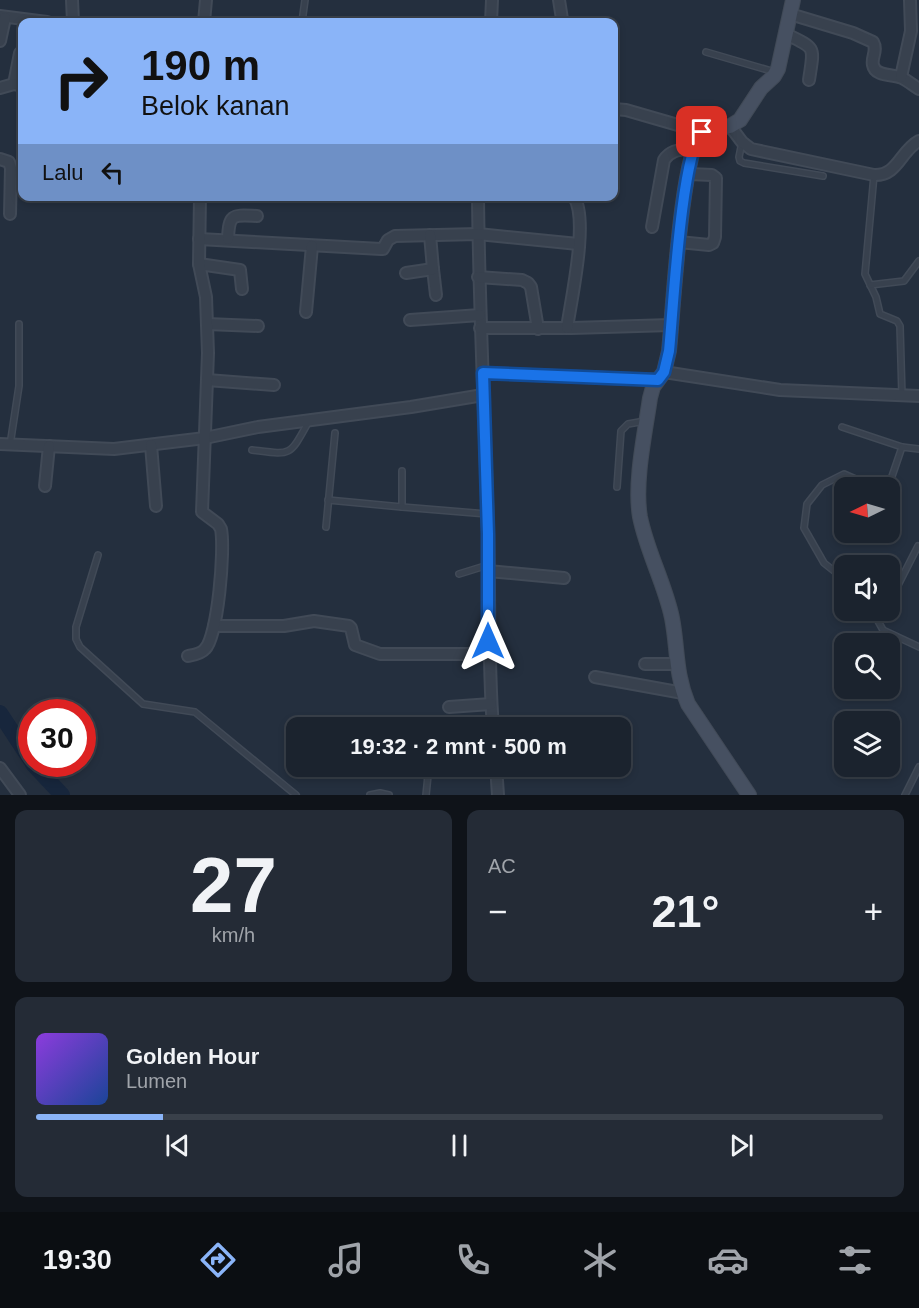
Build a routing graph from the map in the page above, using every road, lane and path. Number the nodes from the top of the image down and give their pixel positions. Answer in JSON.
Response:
{"nodes":[{"id":1,"x":72,"y":0,"type":"edge"},
{"id":2,"x":206,"y":0,"type":"edge"},
{"id":3,"x":305,"y":0,"type":"edge"},
{"id":4,"x":492,"y":0,"type":"edge"},
{"id":5,"x":559,"y":0,"type":"edge"},
{"id":6,"x":910,"y":0,"type":"edge"},
{"id":7,"x":919,"y":4,"type":"edge"},
{"id":8,"x":791,"y":7,"type":"edge"},
{"id":9,"x":3,"y":17,"type":"edge"},
{"id":10,"x":73,"y":18,"type":"edge"},
{"id":11,"x":204,"y":18,"type":"edge"},
{"id":12,"x":303,"y":18,"type":"edge"},
{"id":13,"x":490,"y":18,"type":"edge"},
{"id":14,"x":562,"y":18,"type":"edge"},
{"id":15,"x":18,"y":19,"type":"edge"},
{"id":16,"x":786,"y":34,"type":"junction"},
{"id":17,"x":0,"y":41,"type":"edge"},
{"id":18,"x":706,"y":52,"type":"dead end"},
{"id":19,"x":776,"y":73,"type":"junction"},
{"id":20,"x":900,"y":77,"type":"junction"},
{"id":21,"x":809,"y":80,"type":"dead end"},
{"id":22,"x":18,"y":85,"type":"edge"},
{"id":23,"x":0,"y":88,"type":"edge"},
{"id":24,"x":919,"y":89,"type":"edge"},
{"id":25,"x":618,"y":109,"type":"edge"},
{"id":26,"x":730,"y":126,"type":"junction"},
{"id":27,"x":702,"y":132,"type":"junction"},
{"id":28,"x":919,"y":141,"type":"edge"},
{"id":29,"x":742,"y":142,"type":"junction"},
{"id":30,"x":694,"y":148,"type":"junction"},
{"id":31,"x":0,"y":159,"type":"edge"},
{"id":32,"x":689,"y":174,"type":"junction"},
{"id":33,"x":874,"y":175,"type":"junction"},
{"id":34,"x":823,"y":176,"type":"dead end"},
{"id":35,"x":200,"y":201,"type":"edge"},
{"id":36,"x":478,"y":201,"type":"edge"},
{"id":37,"x":575,"y":201,"type":"edge"},
{"id":38,"x":10,"y":214,"type":"dead end"},
{"id":39,"x":257,"y":216,"type":"dead end"},
{"id":40,"x":652,"y":227,"type":"dead end"},
{"id":41,"x":478,"y":234,"type":"junction"},
{"id":42,"x":430,"y":235,"type":"junction"},
{"id":43,"x":199,"y":239,"type":"junction"},
{"id":44,"x":228,"y":239,"type":"dead end"},
{"id":45,"x":679,"y":242,"type":"junction"},
{"id":46,"x":578,"y":244,"type":"junction"},
{"id":47,"x":312,"y":246,"type":"junction"},
{"id":48,"x":919,"y":261,"type":"edge"},
{"id":49,"x":199,"y":264,"type":"junction"},
{"id":50,"x":433,"y":269,"type":"junction"},
{"id":51,"x":406,"y":273,"type":"dead end"},
{"id":52,"x":478,"y":277,"type":"junction"},
{"id":53,"x":870,"y":285,"type":"junction"},
{"id":54,"x":242,"y":289,"type":"dead end"},
{"id":55,"x":436,"y":295,"type":"dead end"},
{"id":56,"x":306,"y":312,"type":"dead end"},
{"id":57,"x":480,"y":315,"type":"junction"},
{"id":58,"x":410,"y":320,"type":"dead end"},
{"id":59,"x":19,"y":324,"type":"dead end"},
{"id":60,"x":207,"y":324,"type":"junction"},
{"id":61,"x":672,"y":325,"type":"junction"},
{"id":62,"x":258,"y":326,"type":"dead end"},
{"id":63,"x":480,"y":328,"type":"junction"},
{"id":64,"x":567,"y":328,"type":"junction"},
{"id":65,"x":538,"y":329,"type":"junction"},
{"id":66,"x":483,"y":373,"type":"junction"},
{"id":67,"x":661,"y":376,"type":"junction"},
{"id":68,"x":207,"y":380,"type":"junction"},
{"id":69,"x":274,"y":385,"type":"dead end"},
{"id":70,"x":483,"y":395,"type":"junction"},
{"id":71,"x":902,"y":396,"type":"junction"},
{"id":72,"x":919,"y":396,"type":"edge"},
{"id":73,"x":309,"y":421,"type":"junction"},
{"id":74,"x":646,"y":421,"type":"junction"},
{"id":75,"x":842,"y":427,"type":"dead end"},
{"id":76,"x":335,"y":433,"type":"dead end"},
{"id":77,"x":205,"y":438,"type":"junction"},
{"id":78,"x":5,"y":444,"type":"edge"},
{"id":79,"x":151,"y":445,"type":"junction"},
{"id":80,"x":49,"y":446,"type":"junction"},
{"id":81,"x":902,"y":447,"type":"junction"},
{"id":82,"x":919,"y":449,"type":"edge"},
{"id":83,"x":252,"y":450,"type":"dead end"},
{"id":84,"x":402,"y":471,"type":"dead end"},
{"id":85,"x":892,"y":477,"type":"edge"},
{"id":86,"x":834,"y":479,"type":"edge"},
{"id":87,"x":45,"y":486,"type":"dead end"},
{"id":88,"x":617,"y":487,"type":"dead end"},
{"id":89,"x":328,"y":501,"type":"junction"},
{"id":90,"x":156,"y":506,"type":"dead end"},
{"id":91,"x":402,"y":507,"type":"junction"},
{"id":92,"x":488,"y":514,"type":"junction"},
{"id":93,"x":326,"y":527,"type":"dead end"},
{"id":94,"x":918,"y":546,"type":"edge"},
{"id":95,"x":98,"y":555,"type":"dead end"},
{"id":96,"x":488,"y":568,"type":"junction"},
{"id":97,"x":834,"y":572,"type":"edge"},
{"id":98,"x":459,"y":574,"type":"dead end"},
{"id":99,"x":564,"y":578,"type":"dead end"},
{"id":100,"x":900,"y":581,"type":"edge"},
{"id":101,"x":878,"y":621,"type":"edge"},
{"id":102,"x":214,"y":626,"type":"junction"},
{"id":103,"x":919,"y":647,"type":"edge"},
{"id":104,"x":489,"y":654,"type":"junction"},
{"id":105,"x":188,"y":656,"type":"dead end"},
{"id":106,"x":645,"y":664,"type":"dead end"},
{"id":107,"x":676,"y":664,"type":"junction"},
{"id":108,"x":595,"y":677,"type":"dead end"},
{"id":109,"x":683,"y":693,"type":"junction"},
{"id":110,"x":491,"y":704,"type":"junction"},
{"id":111,"x":449,"y":707,"type":"dead end"},
{"id":112,"x":492,"y":717,"type":"edge"},
{"id":113,"x":919,"y":767,"type":"edge"},
{"id":114,"x":0,"y":768,"type":"edge"},
{"id":115,"x":428,"y":777,"type":"edge"},
{"id":116,"x":497,"y":777,"type":"edge"},
{"id":117,"x":20,"y":795,"type":"edge"},
{"id":118,"x":296,"y":795,"type":"edge"},
{"id":119,"x":369,"y":795,"type":"edge"},
{"id":120,"x":389,"y":795,"type":"edge"},
{"id":121,"x":426,"y":795,"type":"edge"},
{"id":122,"x":498,"y":795,"type":"edge"},
{"id":123,"x":749,"y":795,"type":"edge"},
{"id":124,"x":904,"y":795,"type":"edge"}],
"edges":[{"from":1,"to":10,"type":"street"},
{"from":2,"to":11,"type":"street"},
{"from":3,"to":12,"type":"lane"},
{"from":4,"to":13,"type":"street"},
{"from":5,"to":14,"type":"street"},
{"from":6,"to":7,"type":"street"},
{"from":6,"to":20,"type":"street"},
{"from":8,"to":16,"type":"main road"},
{"from":8,"to":20,"type":"street"},
{"from":9,"to":15,"type":"street"},
{"from":9,"to":17,"type":"street"},
{"from":16,"to":19,"type":"main road"},
{"from":16,"to":21,"type":"street"},
{"from":18,"to":19,"type":"lane"},
{"from":19,"to":26,"type":"main road"},
{"from":20,"to":24,"type":"street"},
{"from":22,"to":23,"type":"street"},
{"from":25,"to":27,"type":"street"},
{"from":26,"to":27,"type":"main road"},
{"from":26,"to":29,"type":"street"},
{"from":27,"to":30,"type":"main road"},
{"from":28,"to":33,"type":"street"},
{"from":29,"to":33,"type":"street"},
{"from":29,"to":34,"type":"lane"},
{"from":30,"to":32,"type":"main road"},
{"from":30,"to":40,"type":"street"},
{"from":31,"to":38,"type":"street"},
{"from":32,"to":45,"type":"main road"},
{"from":32,"to":45,"type":"street"},
{"from":33,"to":53,"type":"lane"},
{"from":35,"to":43,"type":"street"},
{"from":36,"to":41,"type":"street"},
{"from":37,"to":46,"type":"street"},
{"from":39,"to":44,"type":"street"},
{"from":41,"to":42,"type":"street"},
{"from":41,"to":46,"type":"street"},
{"from":41,"to":52,"type":"street"},
{"from":42,"to":47,"type":"street"},
{"from":42,"to":50,"type":"street"},
{"from":43,"to":47,"type":"street"},
{"from":43,"to":49,"type":"street"},
{"from":45,"to":61,"type":"main road"},
{"from":46,"to":64,"type":"street"},
{"from":47,"to":56,"type":"street"},
{"from":48,"to":53,"type":"lane"},
{"from":49,"to":54,"type":"street"},
{"from":49,"to":60,"type":"street"},
{"from":50,"to":51,"type":"street"},
{"from":50,"to":55,"type":"street"},
{"from":52,"to":57,"type":"street"},
{"from":52,"to":65,"type":"street"},
{"from":53,"to":71,"type":"lane"},
{"from":57,"to":58,"type":"street"},
{"from":57,"to":63,"type":"street"},
{"from":59,"to":78,"type":"lane"},
{"from":60,"to":62,"type":"street"},
{"from":60,"to":68,"type":"street"},
{"from":61,"to":64,"type":"street"},
{"from":61,"to":67,"type":"main road"},
{"from":63,"to":65,"type":"street"},
{"from":63,"to":66,"type":"street"},
{"from":64,"to":65,"type":"street"},
{"from":66,"to":67,"type":"street"},
{"from":66,"to":70,"type":"street"},
{"from":67,"to":71,"type":"street"},
{"from":67,"to":74,"type":"main road"},
{"from":68,"to":69,"type":"street"},
{"from":68,"to":77,"type":"street"},
{"from":70,"to":73,"type":"street"},
{"from":70,"to":92,"type":"street"},
{"from":71,"to":72,"type":"street"},
{"from":73,"to":77,"type":"street"},
{"from":73,"to":83,"type":"lane"},
{"from":74,"to":88,"type":"lane"},
{"from":74,"to":107,"type":"main road"},
{"from":75,"to":81,"type":"lane"},
{"from":76,"to":89,"type":"lane"},
{"from":77,"to":79,"type":"street"},
{"from":77,"to":102,"type":"street"},
{"from":78,"to":80,"type":"street"},
{"from":79,"to":80,"type":"street"},
{"from":79,"to":90,"type":"street"},
{"from":80,"to":87,"type":"street"},
{"from":81,"to":82,"type":"lane"},
{"from":81,"to":85,"type":"lane"},
{"from":84,"to":91,"type":"lane"},
{"from":86,"to":97,"type":"lane"},
{"from":89,"to":91,"type":"lane"},
{"from":89,"to":93,"type":"lane"},
{"from":91,"to":92,"type":"lane"},
{"from":92,"to":96,"type":"street"},
{"from":94,"to":100,"type":"lane"},
{"from":95,"to":118,"type":"lane"},
{"from":96,"to":98,"type":"lane"},
{"from":96,"to":99,"type":"street"},
{"from":96,"to":104,"type":"street"},
{"from":101,"to":103,"type":"lane"},
{"from":102,"to":104,"type":"street"},
{"from":102,"to":105,"type":"street"},
{"from":104,"to":110,"type":"street"},
{"from":106,"to":107,"type":"street"},
{"from":107,"to":109,"type":"main road"},
{"from":108,"to":109,"type":"street"},
{"from":109,"to":123,"type":"main road"},
{"from":110,"to":111,"type":"street"},
{"from":110,"to":112,"type":"street"},
{"from":113,"to":124,"type":"lane"},
{"from":114,"to":117,"type":"street"},
{"from":115,"to":121,"type":"lane"},
{"from":116,"to":122,"type":"street"},
{"from":119,"to":120,"type":"lane"}]}
